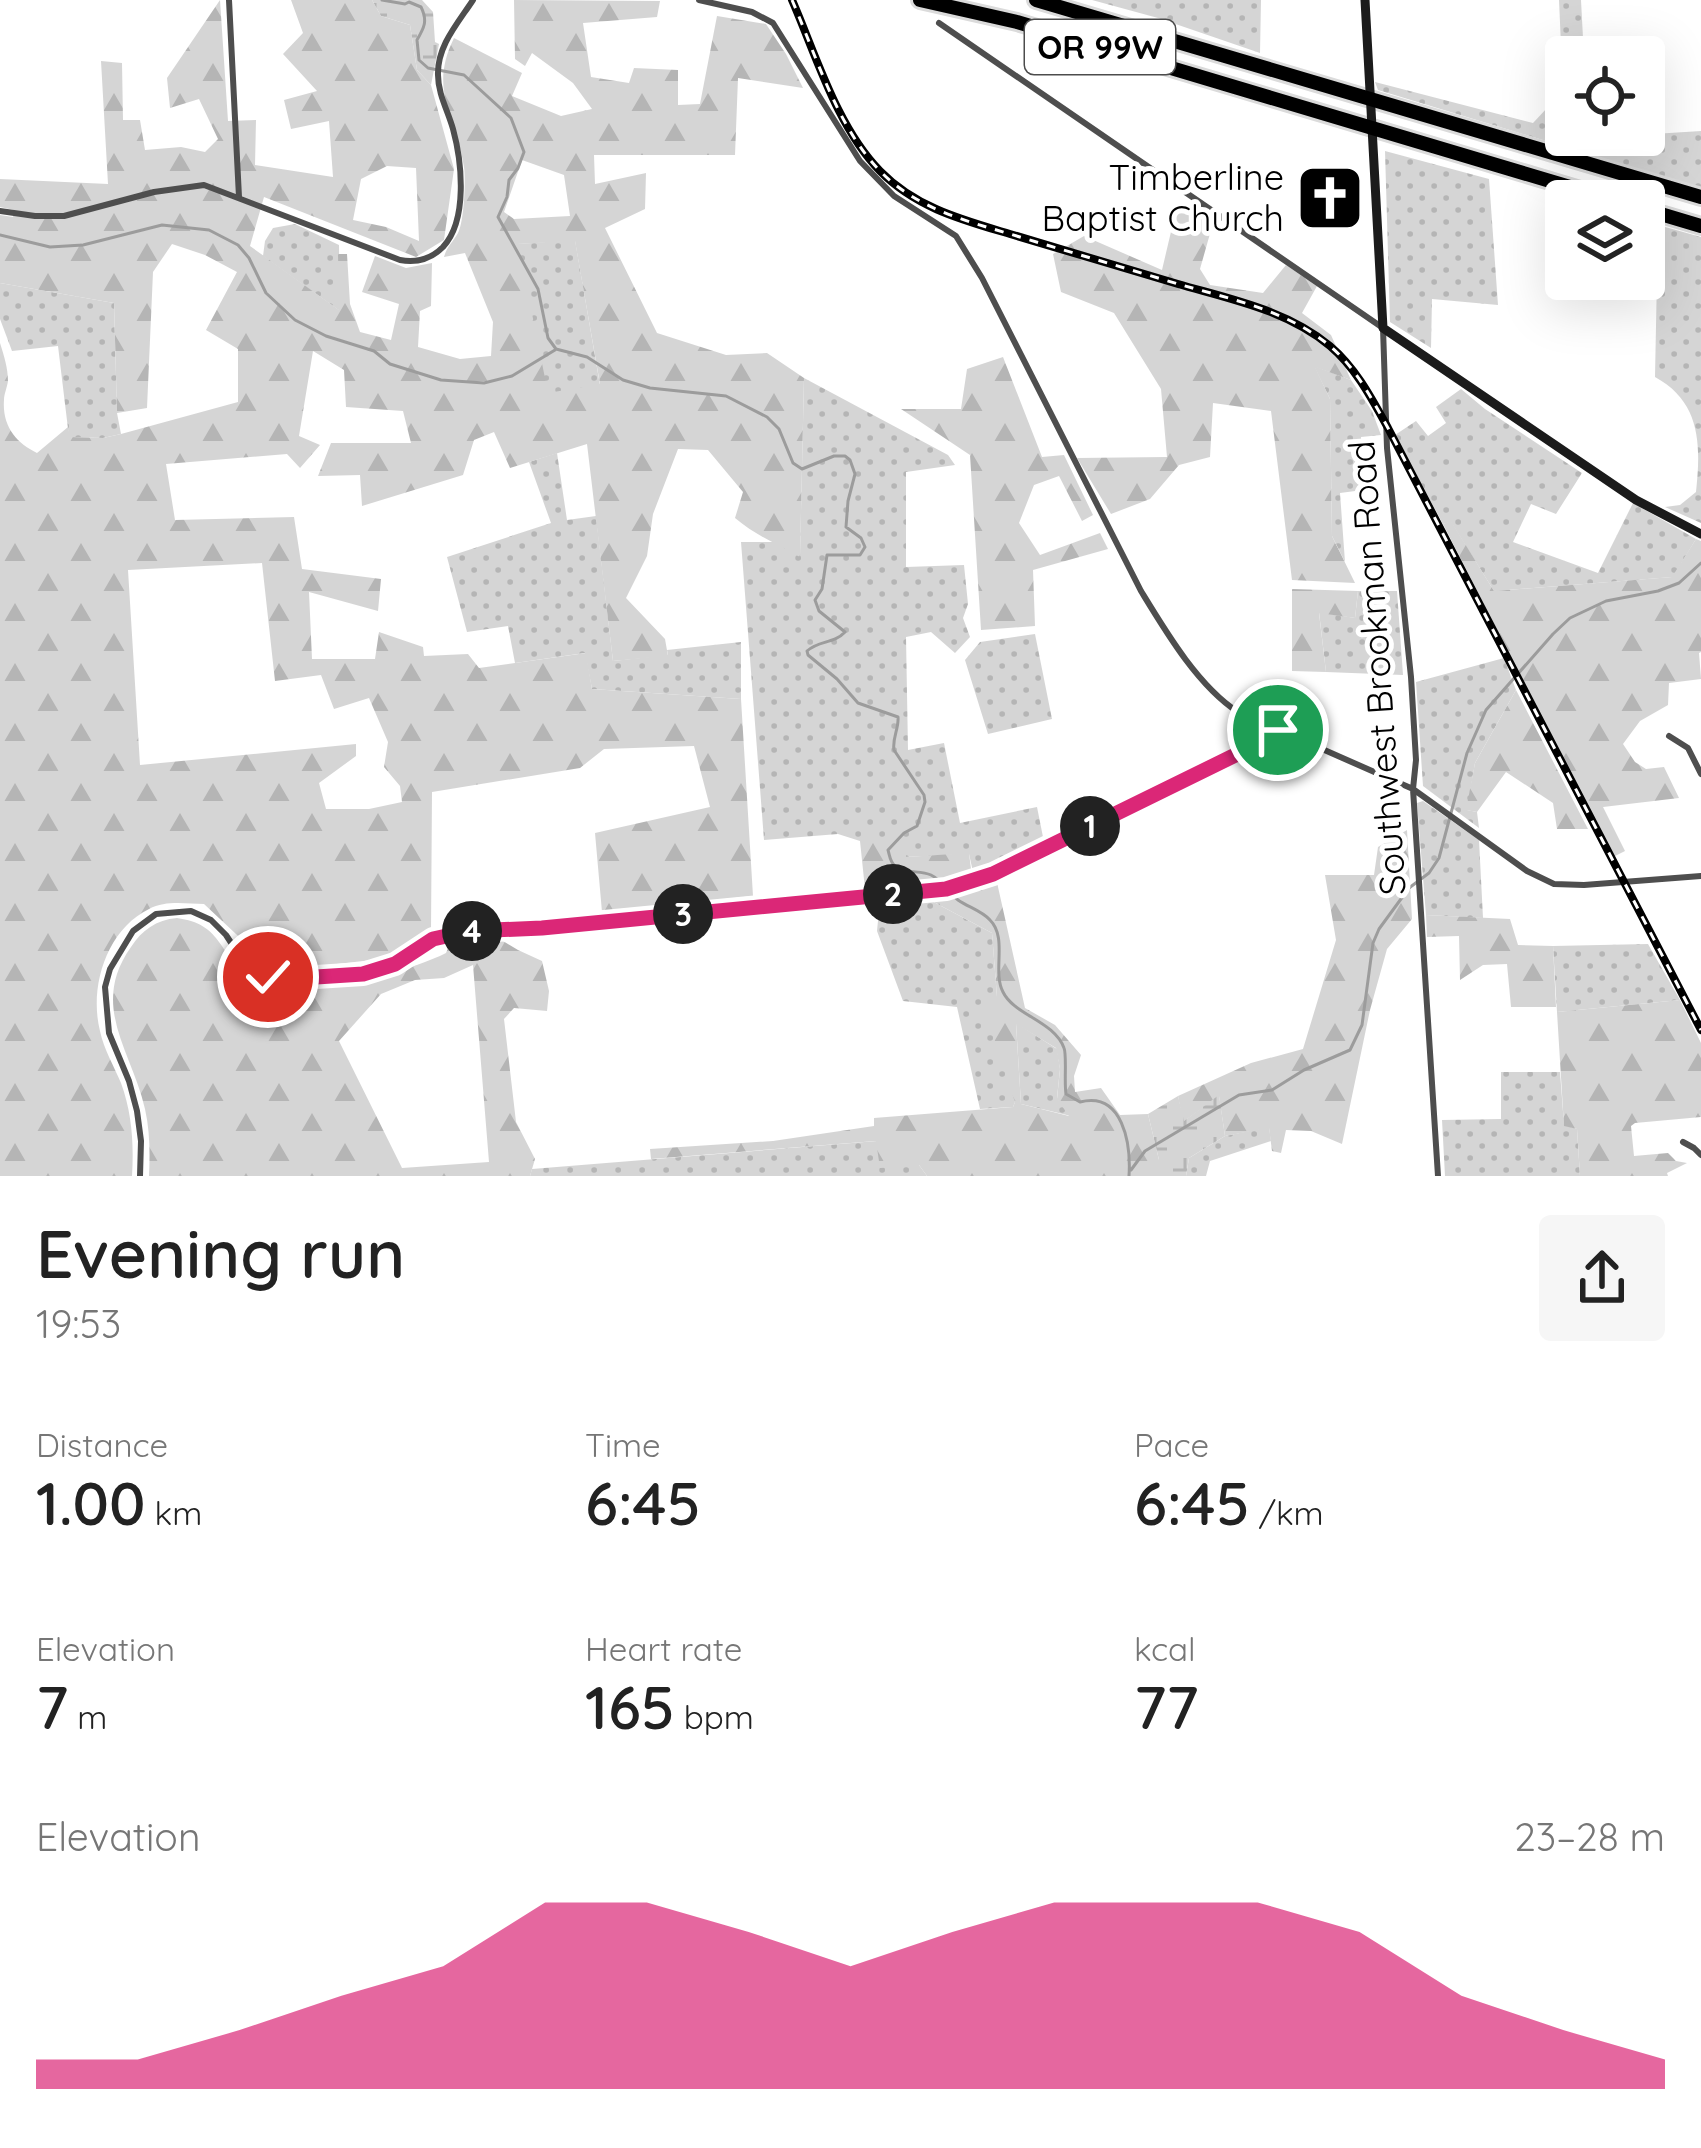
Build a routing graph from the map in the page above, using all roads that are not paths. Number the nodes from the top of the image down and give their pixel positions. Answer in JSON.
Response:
{"nodes":[{"id":1,"x":230,"y":0,"type":"edge"},
{"id":2,"x":473,"y":0,"type":"edge"},
{"id":3,"x":699,"y":0,"type":"edge"},
{"id":4,"x":920,"y":0,"type":"edge"},
{"id":5,"x":1036,"y":0,"type":"edge"},
{"id":6,"x":1365,"y":0,"type":"edge"},
{"id":7,"x":939,"y":23,"type":"dead end"},
{"id":8,"x":1372,"y":100,"type":"junction"},
{"id":9,"x":1371,"y":128,"type":"junction"},
{"id":10,"x":1397,"y":136,"type":"junction"},
{"id":11,"x":1374,"y":156,"type":"junction"},
{"id":12,"x":1546,"y":180,"type":"edge"},
{"id":13,"x":239,"y":197,"type":"junction"},
{"id":14,"x":1701,"y":197,"type":"edge"},
{"id":15,"x":0,"y":211,"type":"edge"},
{"id":16,"x":1665,"y":215,"type":"edge"},
{"id":17,"x":1701,"y":226,"type":"edge"},
{"id":18,"x":1383,"y":328,"type":"junction"},
{"id":19,"x":1701,"y":534,"type":"edge"},
{"id":20,"x":1278,"y":730,"type":"junction"},
{"id":21,"x":1669,"y":736,"type":"dead end"},
{"id":22,"x":1701,"y":774,"type":"edge"},
{"id":23,"x":1413,"y":789,"type":"junction"},
{"id":24,"x":1701,"y":877,"type":"edge"},
{"id":25,"x":1683,"y":1142,"type":"dead end"},
{"id":26,"x":1701,"y":1155,"type":"edge"},
{"id":27,"x":140,"y":1176,"type":"edge"},
{"id":28,"x":1438,"y":1176,"type":"edge"}],
"edges":[{"from":1,"to":13,"type":"street"},
{"from":2,"to":13,"type":"street"},
{"from":3,"to":20,"type":"street"},
{"from":4,"to":9,"type":"highway","number":"OR 99W"},
{"from":5,"to":8,"type":"highway","number":"OR 99W"},
{"from":6,"to":8,"type":"street","name":"Southwest Brookman Road"},
{"from":7,"to":18,"type":"street"},
{"from":8,"to":9,"type":"street","name":"Southwest Brookman Road"},
{"from":8,"to":14,"type":"highway","number":"OR 99W"},
{"from":9,"to":10,"type":"highway","number":"OR 99W"},
{"from":9,"to":11,"type":"street","name":"Southwest Brookman Road"},
{"from":10,"to":11,"type":"street"},
{"from":10,"to":12,"type":"highway","number":"OR 99W"},
{"from":11,"to":18,"type":"street","name":"Southwest Brookman Road"},
{"from":13,"to":15,"type":"street"},
{"from":16,"to":17,"type":"highway"},
{"from":18,"to":19,"type":"street"},
{"from":18,"to":23,"type":"street","name":"Southwest Brookman Road"},
{"from":20,"to":23,"type":"street"},
{"from":20,"to":27,"type":"street"},
{"from":21,"to":22,"type":"street"},
{"from":23,"to":24,"type":"street"},
{"from":23,"to":28,"type":"street","name":"Southwest Brookman Road"},
{"from":25,"to":26,"type":"street"}]}
